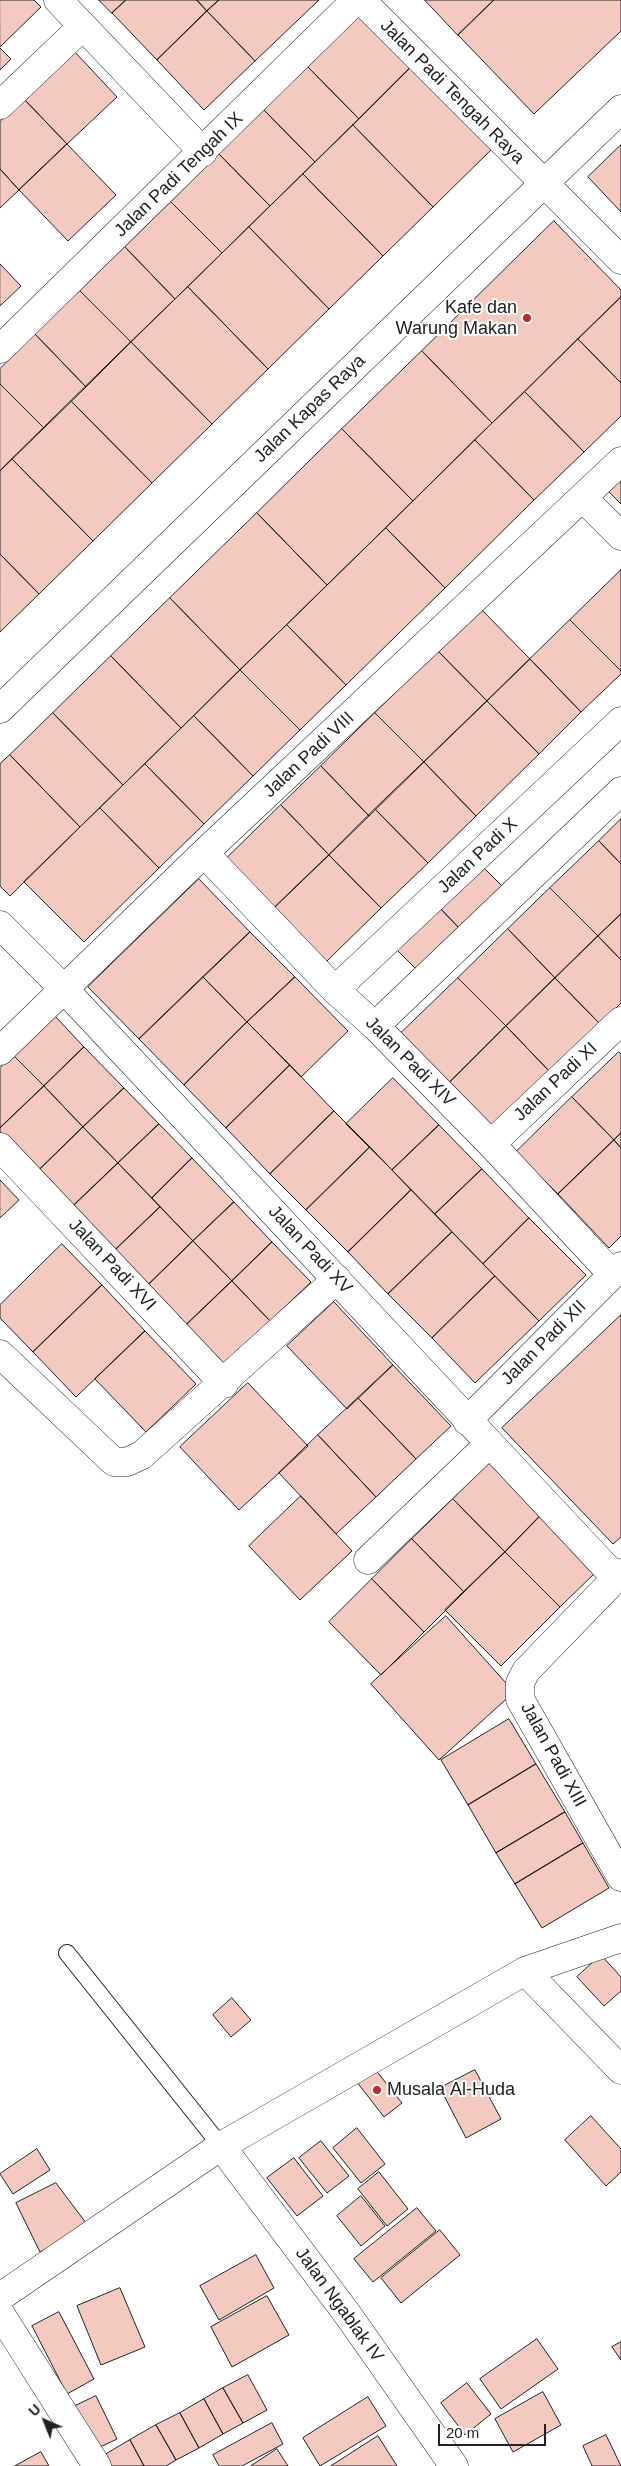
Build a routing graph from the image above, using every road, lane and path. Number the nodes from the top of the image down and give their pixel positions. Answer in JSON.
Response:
{"nodes":[{"id":1,"x":58,"y":0,"type":"edge"},
{"id":2,"x":356,"y":0,"type":"edge"},
{"id":3,"x":361,"y":0,"type":"edge"},
{"id":4,"x":83,"y":26,"type":"junction"},
{"id":5,"x":0,"y":105,"type":"edge"},
{"id":6,"x":621,"y":109,"type":"edge"},
{"id":7,"x":203,"y":152,"type":"junction"},
{"id":8,"x":543,"y":184,"type":"junction"},
{"id":9,"x":621,"y":260,"type":"edge"},
{"id":10,"x":0,"y":349,"type":"edge"},
{"id":11,"x":621,"y":460,"type":"edge"},
{"id":12,"x":583,"y":498,"type":"junction"},
{"id":13,"x":621,"y":536,"type":"edge"},
{"id":14,"x":0,"y":709,"type":"edge"},
{"id":15,"x":621,"y":721,"type":"edge"},
{"id":16,"x":621,"y":791,"type":"edge"},
{"id":17,"x":204,"y":853,"type":"junction"},
{"id":18,"x":0,"y":925,"type":"edge"},
{"id":19,"x":64,"y":989,"type":"junction"},
{"id":20,"x":335,"y":990,"type":"junction"},
{"id":21,"x":621,"y":1021,"type":"edge"},
{"id":22,"x":376,"y":1026,"type":"junction"},
{"id":23,"x":0,"y":1051,"type":"edge"},
{"id":24,"x":491,"y":1144,"type":"junction"},
{"id":25,"x":0,"y":1147,"type":"edge"},
{"id":26,"x":617,"y":1270,"type":"edge"},
{"id":27,"x":337,"y":1279,"type":"junction"},
{"id":28,"x":0,"y":1354,"type":"edge"},
{"id":29,"x":224,"y":1384,"type":"junction"},
{"id":30,"x":467,"y":1421,"type":"junction"},
{"id":31,"x":489,"y":1444,"type":"junction"},
{"id":32,"x":368,"y":1560,"type":"dead end"},
{"id":33,"x":619,"y":1576,"type":"edge"},
{"id":34,"x":621,"y":1876,"type":"edge"},
{"id":35,"x":621,"y":1938,"type":"edge"},
{"id":36,"x":67,"y":1953,"type":"dead end"},
{"id":37,"x":527,"y":1970,"type":"junction"},
{"id":38,"x":621,"y":2070,"type":"edge"},
{"id":39,"x":221,"y":2146,"type":"junction"},
{"id":40,"x":0,"y":2297,"type":"edge"},
{"id":41,"x":0,"y":2313,"type":"edge"},
{"id":42,"x":97,"y":2466,"type":"edge"},
{"id":43,"x":454,"y":2466,"type":"edge"}],
"edges":[{"from":1,"to":4,"type":"street"},
{"from":2,"to":7,"type":"street","name":"Jalan Padi Tengah IX"},
{"from":3,"to":8,"type":"street","name":"Jalan Padi Tengah Raya"},
{"from":4,"to":5,"type":"street"},
{"from":4,"to":7,"type":"street"},
{"from":6,"to":8,"type":"street","name":"Jalan Kapas Raya"},
{"from":7,"to":10,"type":"street","name":"Jalan Padi Tengah IX"},
{"from":8,"to":9,"type":"street","name":"Jalan Padi Tengah Raya"},
{"from":8,"to":14,"type":"street","name":"Jalan Kapas Raya"},
{"from":11,"to":12,"type":"street","name":"Jalan Padi VIII"},
{"from":12,"to":13,"type":"street"},
{"from":12,"to":17,"type":"street","name":"Jalan Padi VIII"},
{"from":15,"to":20,"type":"street","name":"Jalan Padi X"},
{"from":16,"to":22,"type":"street"},
{"from":17,"to":19,"type":"street","name":"Jalan Padi VIII"},
{"from":17,"to":20,"type":"street","name":"Jalan Padi XIV"},
{"from":18,"to":19,"type":"street","name":"Jalan Padi XV"},
{"from":19,"to":23,"type":"street","name":"Jalan Padi VIII"},
{"from":19,"to":27,"type":"street","name":"Jalan Padi XV"},
{"from":20,"to":22,"type":"street","name":"Jalan Padi XIV"},
{"from":21,"to":24,"type":"street","name":"Jalan Padi XI"},
{"from":22,"to":24,"type":"street","name":"Jalan Padi XIV"},
{"from":24,"to":26,"type":"street","name":"Jalan Padi XIV"},
{"from":25,"to":29,"type":"street","name":"Jalan Padi XVI"},
{"from":26,"to":30,"type":"street","name":"Jalan Padi XII"},
{"from":27,"to":29,"type":"street"},
{"from":27,"to":30,"type":"street","name":"Jalan Padi XV"},
{"from":28,"to":29,"type":"street"},
{"from":30,"to":31,"type":"street","name":"Jalan Padi XV"},
{"from":31,"to":32,"type":"street"},
{"from":31,"to":33,"type":"street","name":"Jalan Padi XV"},
{"from":33,"to":34,"type":"street","name":"Jalan Padi XIII"},
{"from":35,"to":37,"type":"street"},
{"from":36,"to":39,"type":"lane"},
{"from":37,"to":38,"type":"street"},
{"from":37,"to":39,"type":"street"},
{"from":39,"to":40,"type":"street"},
{"from":39,"to":43,"type":"street","name":"Jalan Ngablak IV"},
{"from":41,"to":42,"type":"street"}]}
